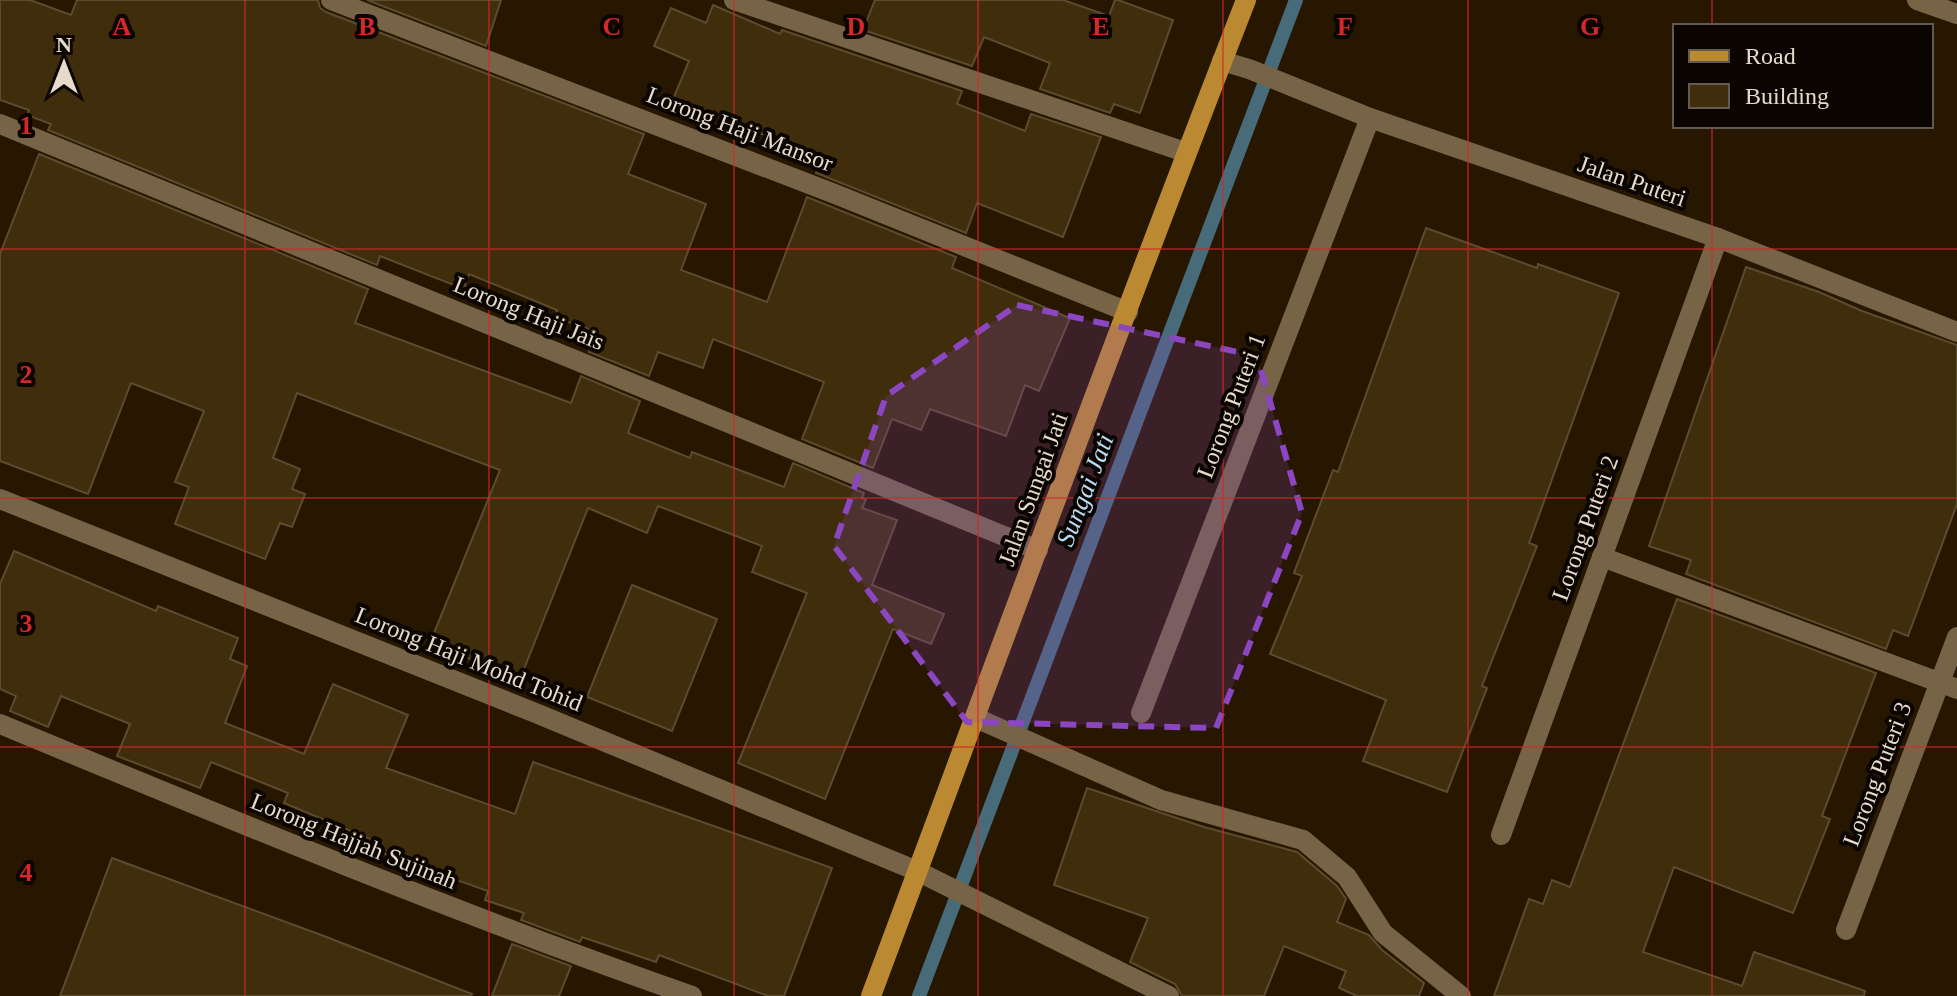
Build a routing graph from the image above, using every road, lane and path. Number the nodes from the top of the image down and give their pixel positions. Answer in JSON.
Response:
{"nodes":[{"id":1,"x":331,"y":0,"type":"edge"},
{"id":2,"x":734,"y":0,"type":"edge"},
{"id":3,"x":1246,"y":0,"type":"edge"},
{"id":4,"x":1917,"y":0,"type":"edge"},
{"id":5,"x":1957,"y":14,"type":"edge"},
{"id":6,"x":1222,"y":61,"type":"junction"},
{"id":7,"x":1370,"y":118,"type":"junction"},
{"id":8,"x":0,"y":124,"type":"edge"},
{"id":9,"x":1185,"y":152,"type":"junction"},
{"id":10,"x":1718,"y":238,"type":"junction"},
{"id":11,"x":1128,"y":312,"type":"junction"},
{"id":12,"x":1957,"y":332,"type":"edge"},
{"id":13,"x":0,"y":499,"type":"edge"},
{"id":14,"x":1038,"y":550,"type":"junction"},
{"id":15,"x":1602,"y":557,"type":"junction"},
{"id":16,"x":1957,"y":637,"type":"edge"},
{"id":17,"x":1948,"y":685,"type":"edge"},
{"id":18,"x":1141,"y":713,"type":"dead end"},
{"id":19,"x":976,"y":718,"type":"junction"},
{"id":20,"x":0,"y":724,"type":"edge"},
{"id":21,"x":1501,"y":835,"type":"dead end"},
{"id":22,"x":917,"y":871,"type":"junction"},
{"id":23,"x":1846,"y":930,"type":"dead end"},
{"id":24,"x":692,"y":996,"type":"edge"},
{"id":25,"x":871,"y":996,"type":"edge"},
{"id":26,"x":1169,"y":996,"type":"edge"},
{"id":27,"x":1461,"y":996,"type":"edge"}],
"edges":[{"from":1,"to":11,"type":"street","name":"Lorong Haji Mansor"},
{"from":2,"to":9,"type":"street"},
{"from":3,"to":6,"type":"main road","name":"Jalan Sungai Jati"},
{"from":4,"to":5,"type":"street"},
{"from":6,"to":7,"type":"street","name":"Jalan Puteri"},
{"from":6,"to":9,"type":"main road","name":"Jalan Sungai Jati"},
{"from":7,"to":10,"type":"street","name":"Jalan Puteri"},
{"from":7,"to":18,"type":"street","name":"Lorong Puteri 1"},
{"from":8,"to":14,"type":"street","name":"Lorong Haji Jais"},
{"from":9,"to":11,"type":"main road","name":"Jalan Sungai Jati"},
{"from":10,"to":12,"type":"street","name":"Jalan Puteri"},
{"from":10,"to":15,"type":"street","name":"Lorong Puteri 2"},
{"from":11,"to":14,"type":"main road","name":"Jalan Sungai Jati"},
{"from":13,"to":22,"type":"street","name":"Lorong Haji Mohd Tohid"},
{"from":14,"to":19,"type":"main road","name":"Jalan Sungai Jati"},
{"from":15,"to":17,"type":"street"},
{"from":15,"to":21,"type":"street","name":"Lorong Puteri 2"},
{"from":16,"to":17,"type":"street","name":"Lorong Puteri 3"},
{"from":17,"to":23,"type":"street","name":"Lorong Puteri 3"},
{"from":19,"to":22,"type":"main road","name":"Jalan Sungai Jati"},
{"from":19,"to":27,"type":"street"},
{"from":20,"to":24,"type":"street","name":"Lorong Hajjah Sujinah"},
{"from":22,"to":25,"type":"main road","name":"Jalan Sungai Jati"},
{"from":22,"to":26,"type":"street","name":"Lorong Haji Mohd Tohid"}]}
